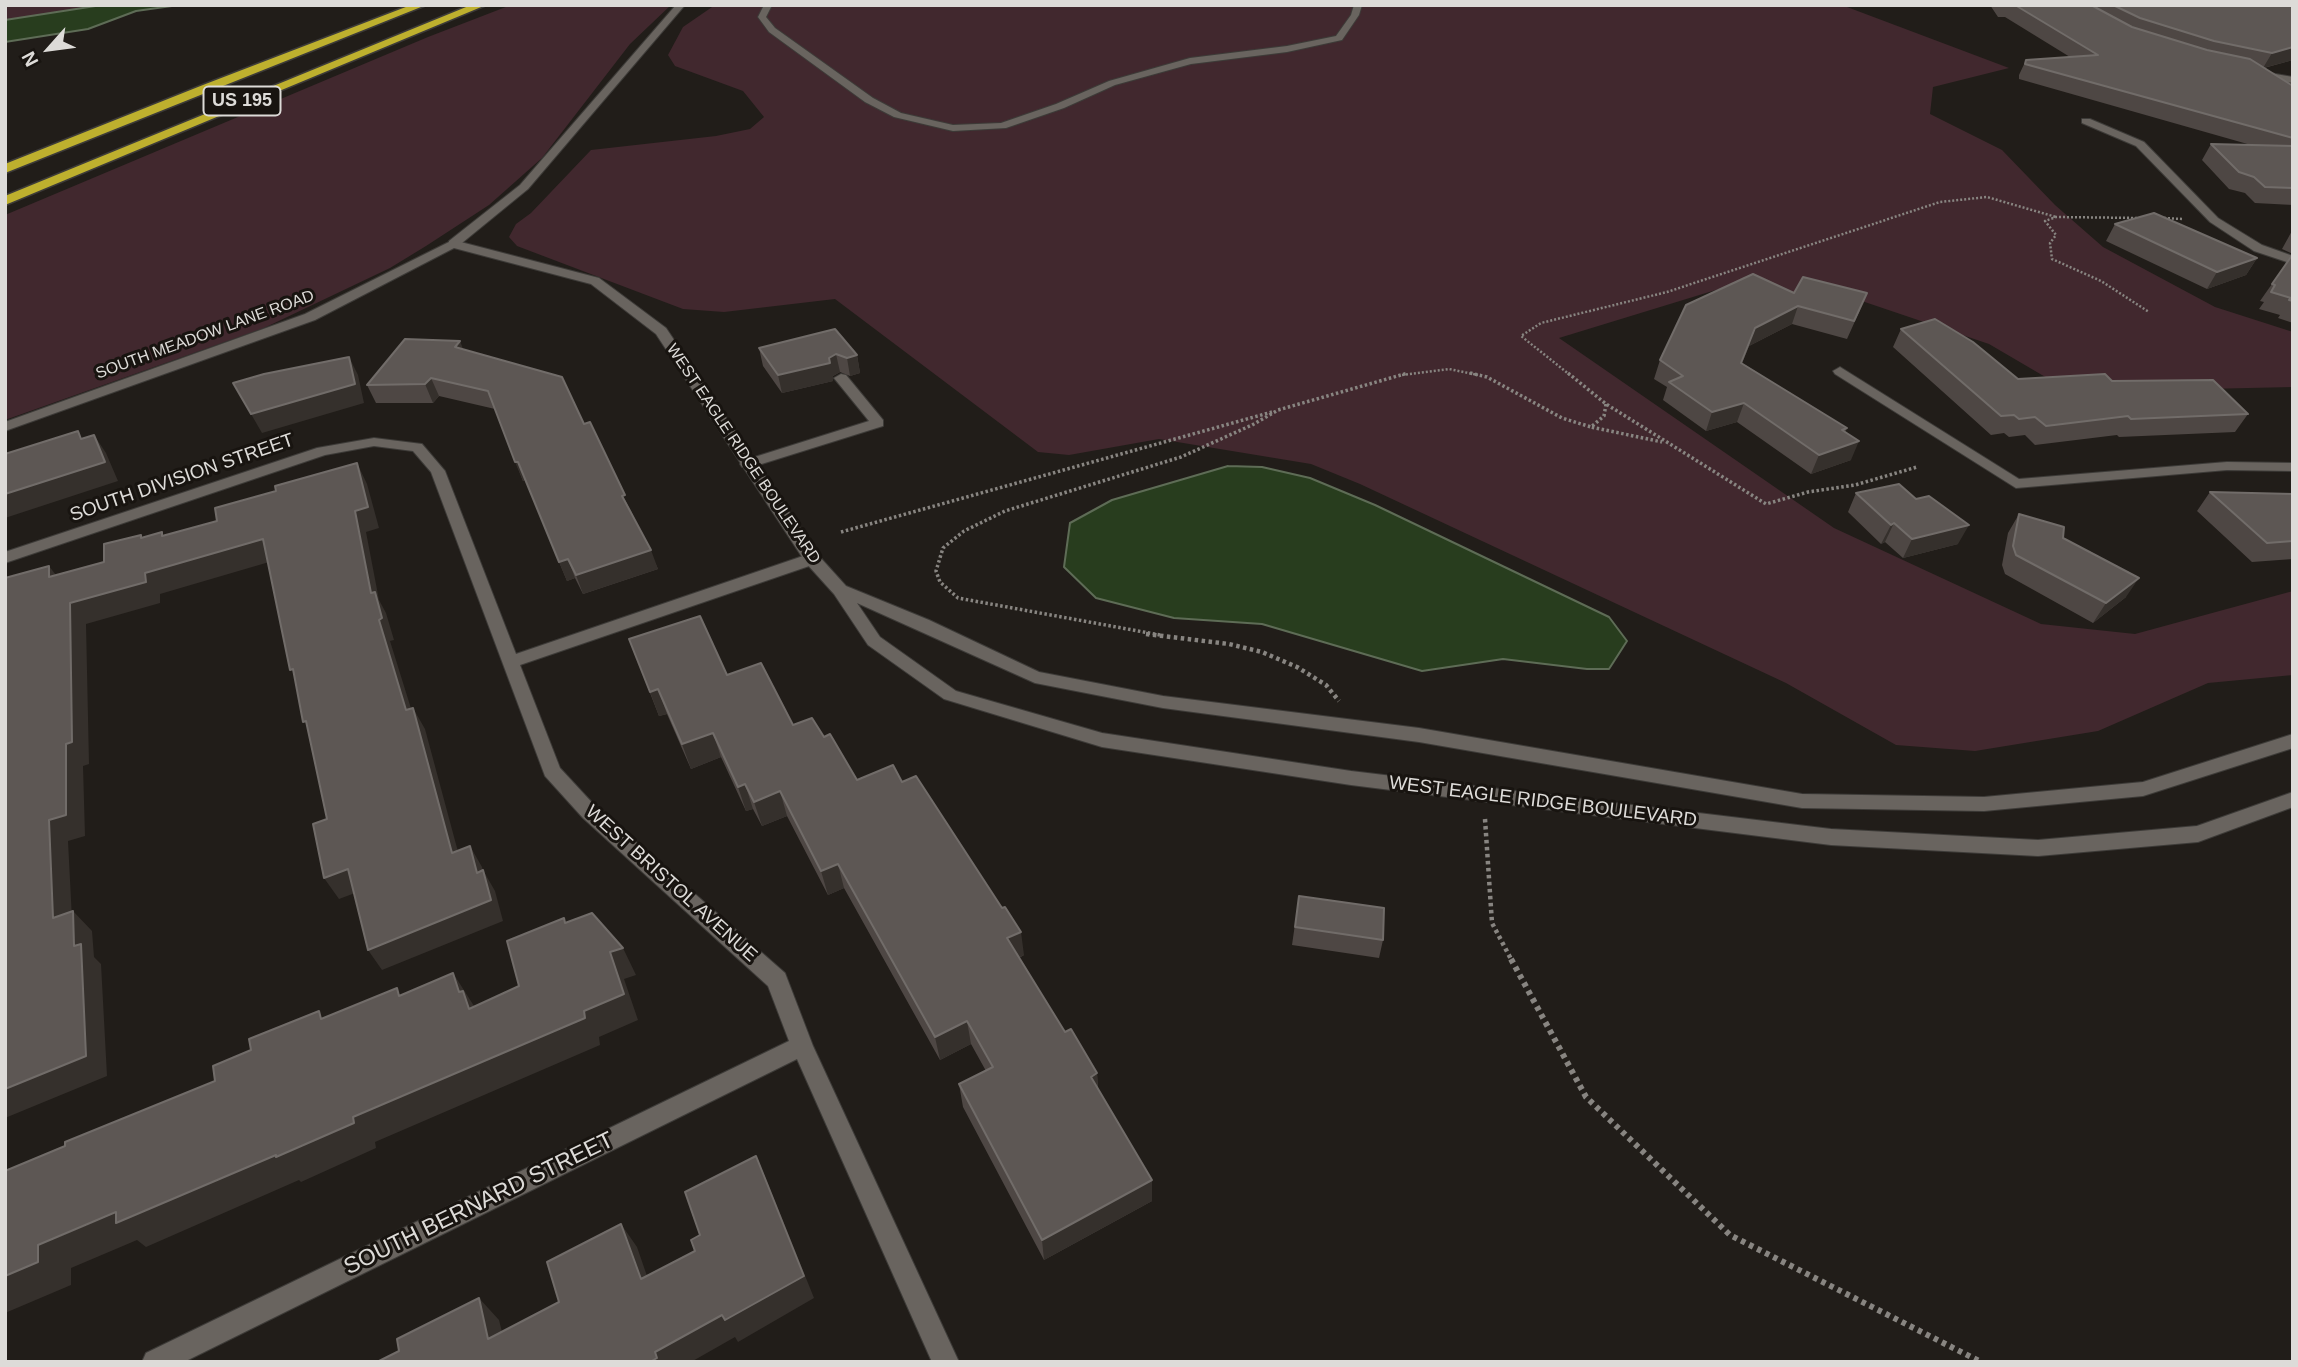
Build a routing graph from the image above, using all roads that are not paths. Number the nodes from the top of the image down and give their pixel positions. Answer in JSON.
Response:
{"nodes":[{"id":1,"x":421,"y":5,"type":"edge"},
{"id":2,"x":481,"y":5,"type":"edge"},
{"id":3,"x":681,"y":5,"type":"edge"},
{"id":4,"x":768,"y":5,"type":"edge"},
{"id":5,"x":1358,"y":5,"type":"edge"},
{"id":6,"x":2249,"y":71,"type":"edge"},
{"id":7,"x":2293,"y":80,"type":"edge"},
{"id":8,"x":2086,"y":121,"type":"dead end"},
{"id":9,"x":5,"y":169,"type":"edge"},
{"id":10,"x":5,"y":201,"type":"edge"},
{"id":11,"x":453,"y":244,"type":"junction"},
{"id":12,"x":2293,"y":260,"type":"edge"},
{"id":13,"x":1840,"y":372,"type":"dead end"},
{"id":14,"x":841,"y":379,"type":"dead end"},
{"id":15,"x":5,"y":428,"type":"edge"},
{"id":16,"x":374,"y":442,"type":"joint"},
{"id":17,"x":747,"y":464,"type":"junction"},
{"id":18,"x":2293,"y":467,"type":"edge"},
{"id":19,"x":5,"y":558,"type":"edge"},
{"id":20,"x":812,"y":559,"type":"junction"},
{"id":21,"x":839,"y":590,"type":"junction"},
{"id":22,"x":511,"y":662,"type":"junction"},
{"id":23,"x":2293,"y":741,"type":"edge"},
{"id":24,"x":2293,"y":799,"type":"edge"},
{"id":25,"x":802,"y":1046,"type":"junction"},
{"id":26,"x":155,"y":1362,"type":"edge"},
{"id":27,"x":946,"y":1362,"type":"edge"}],
"edges":[{"from":1,"to":9,"type":"highway","number":"US 195"},
{"from":2,"to":10,"type":"highway","number":"US 195"},
{"from":3,"to":11,"type":"street","name":"SOUTH MEADOW LANE ROAD"},
{"from":4,"to":5,"type":"street"},
{"from":6,"to":7,"type":"street"},
{"from":8,"to":12,"type":"street"},
{"from":11,"to":15,"type":"street","name":"SOUTH MEADOW LANE ROAD"},
{"from":11,"to":17,"type":"street","name":"WEST EAGLE RIDGE BOULEVARD"},
{"from":13,"to":18,"type":"street"},
{"from":14,"to":17,"type":"street"},
{"from":16,"to":19,"type":"street","name":"SOUTH DIVISION STREET"},
{"from":16,"to":22,"type":"street","name":"WEST BRISTOL AVENUE"},
{"from":17,"to":20,"type":"street","name":"WEST EAGLE RIDGE BOULEVARD"},
{"from":20,"to":21,"type":"street","name":"WEST EAGLE RIDGE BOULEVARD"},
{"from":20,"to":22,"type":"street"},
{"from":21,"to":23,"type":"street","name":"WEST EAGLE RIDGE BOULEVARD"},
{"from":21,"to":24,"type":"street","name":"WEST EAGLE RIDGE BOULEVARD"},
{"from":22,"to":25,"type":"street","name":"WEST BRISTOL AVENUE"},
{"from":25,"to":26,"type":"street","name":"SOUTH BERNARD STREET"},
{"from":25,"to":27,"type":"street","name":"WEST BRISTOL AVENUE"}]}
